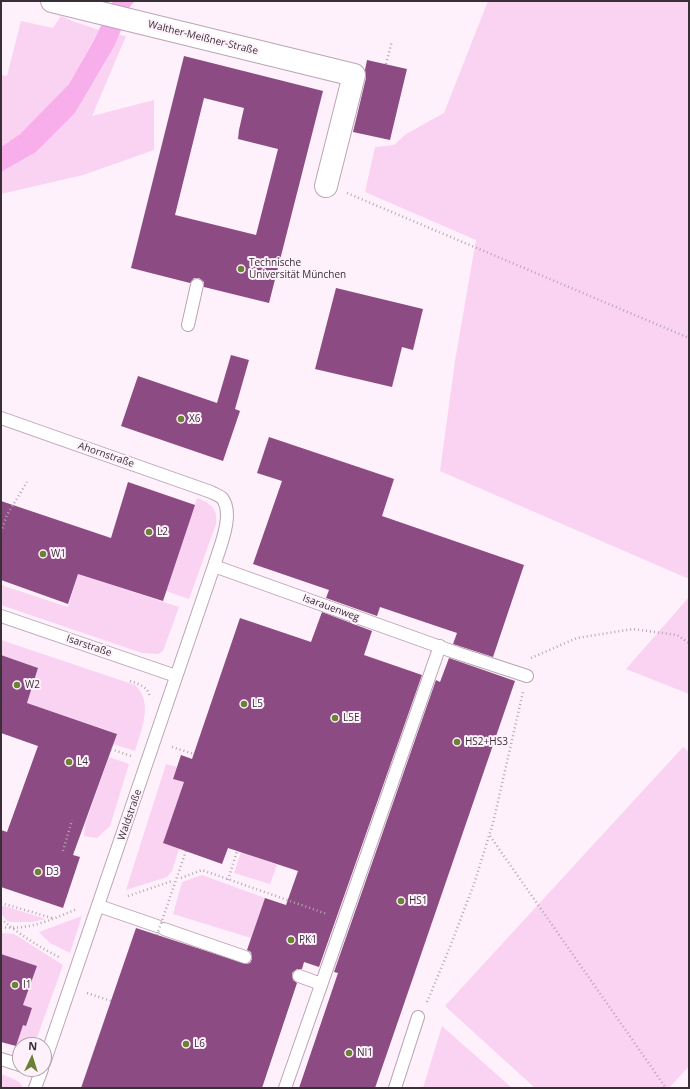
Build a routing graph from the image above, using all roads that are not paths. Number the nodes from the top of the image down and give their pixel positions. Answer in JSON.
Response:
{"nodes":[{"id":1,"x":52,"y":1,"type":"edge"},
{"id":2,"x":326,"y":186,"type":"road end"},
{"id":3,"x":197,"y":285,"type":"dead end"},
{"id":4,"x":188,"y":325,"type":"dead end"},
{"id":5,"x":1,"y":418,"type":"edge"},
{"id":6,"x":214,"y":566,"type":"junction"},
{"id":7,"x":1,"y":616,"type":"edge"},
{"id":8,"x":440,"y":646,"type":"junction"},
{"id":9,"x":176,"y":676,"type":"junction"},
{"id":10,"x":527,"y":676,"type":"road end"},
{"id":11,"x":99,"y":906,"type":"junction"},
{"id":12,"x":245,"y":957,"type":"dead end"},
{"id":13,"x":299,"y":976,"type":"dead end"},
{"id":14,"x":321,"y":984,"type":"junction"},
{"id":15,"x":418,"y":1017,"type":"road end"},
{"id":16,"x":52,"y":1037,"type":"edge"},
{"id":17,"x":1,"y":1059,"type":"edge"},
{"id":18,"x":12,"y":1062,"type":"edge"},
{"id":19,"x":38,"y":1077,"type":"edge"},
{"id":20,"x":35,"y":1088,"type":"edge"},
{"id":21,"x":285,"y":1088,"type":"edge"},
{"id":22,"x":395,"y":1088,"type":"edge"}],
"edges":[{"from":1,"to":2,"type":"street","name":"Walther-Meißner-Straße"},
{"from":3,"to":4,"type":"lane"},
{"from":5,"to":6,"type":"lane","name":"Ahornstraße"},
{"from":6,"to":8,"type":"lane","name":"Isarauenweg"},
{"from":6,"to":9,"type":"lane","name":"Waldstraße"},
{"from":7,"to":9,"type":"lane","name":"Isarstraße"},
{"from":8,"to":10,"type":"lane","name":"Isarauenweg"},
{"from":8,"to":14,"type":"lane"},
{"from":9,"to":11,"type":"lane","name":"Waldstraße"},
{"from":11,"to":12,"type":"lane"},
{"from":11,"to":16,"type":"lane","name":"Waldstraße"},
{"from":13,"to":14,"type":"lane"},
{"from":14,"to":21,"type":"lane"},
{"from":15,"to":22,"type":"lane"},
{"from":17,"to":18,"type":"lane"},
{"from":19,"to":20,"type":"lane","name":"Waldstraße"}]}
